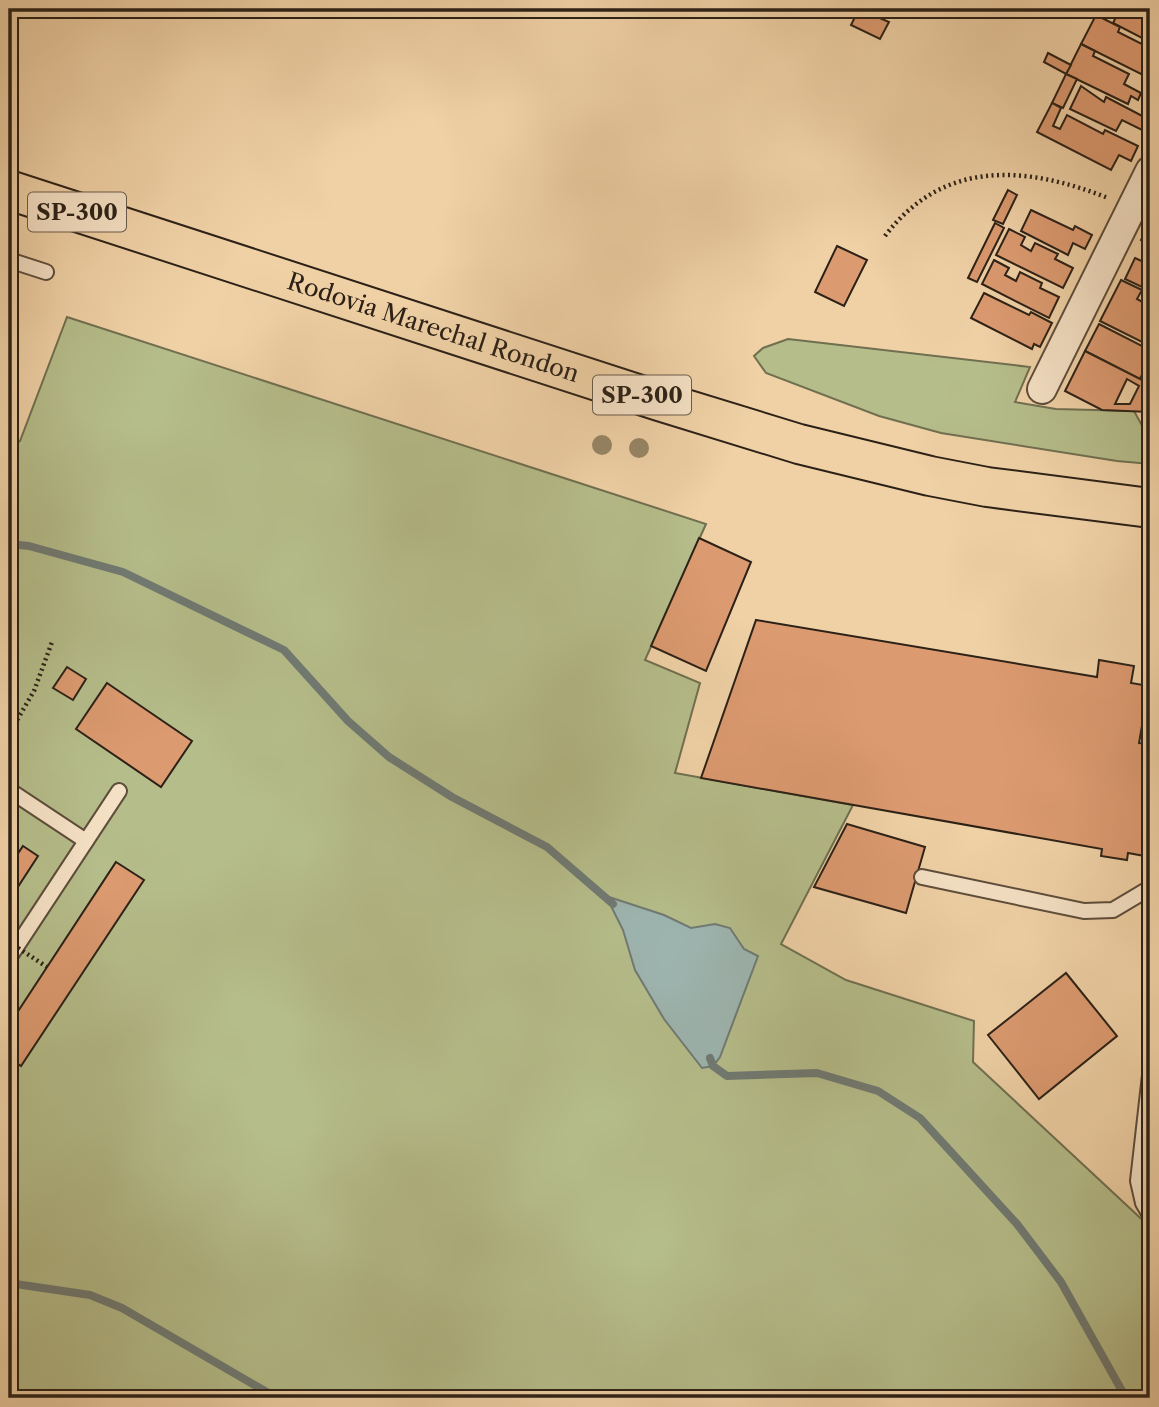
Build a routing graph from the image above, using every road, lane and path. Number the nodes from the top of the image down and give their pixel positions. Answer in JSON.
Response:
{"nodes":[{"id":1,"x":1150,"y":171,"type":"edge"},
{"id":2,"x":9,"y":190,"type":"edge"},
{"id":3,"x":1132,"y":208,"type":"junction"},
{"id":4,"x":885,"y":236,"type":"dead end"},
{"id":5,"x":9,"y":260,"type":"edge"},
{"id":6,"x":46,"y":272,"type":"dead end"},
{"id":7,"x":1042,"y":389,"type":"dead end"},
{"id":8,"x":1150,"y":508,"type":"edge"},
{"id":9,"x":52,"y":642,"type":"dead end"},
{"id":10,"x":9,"y":734,"type":"edge"},
{"id":11,"x":9,"y":790,"type":"edge"},
{"id":12,"x":119,"y":791,"type":"dead end"},
{"id":13,"x":86,"y":841,"type":"junction"},
{"id":14,"x":922,"y":877,"type":"dead end"},
{"id":15,"x":1150,"y":888,"type":"edge"},
{"id":16,"x":9,"y":942,"type":"edge"},
{"id":17,"x":9,"y":958,"type":"edge"},
{"id":18,"x":47,"y":967,"type":"dead end"},
{"id":19,"x":1150,"y":1075,"type":"edge"},
{"id":20,"x":1150,"y":1215,"type":"edge"}],
"edges":[{"from":1,"to":3,"type":"street"},
{"from":2,"to":8,"type":"main road","name":"Rodovia Marechal Rondon","number":"SP-300"},
{"from":3,"to":4,"type":"path"},
{"from":3,"to":7,"type":"street"},
{"from":5,"to":6,"type":"lane"},
{"from":9,"to":10,"type":"path"},
{"from":11,"to":13,"type":"lane"},
{"from":12,"to":13,"type":"lane"},
{"from":13,"to":17,"type":"lane"},
{"from":14,"to":15,"type":"lane"},
{"from":16,"to":18,"type":"path","bridge":true},
{"from":19,"to":20,"type":"lane"}]}
